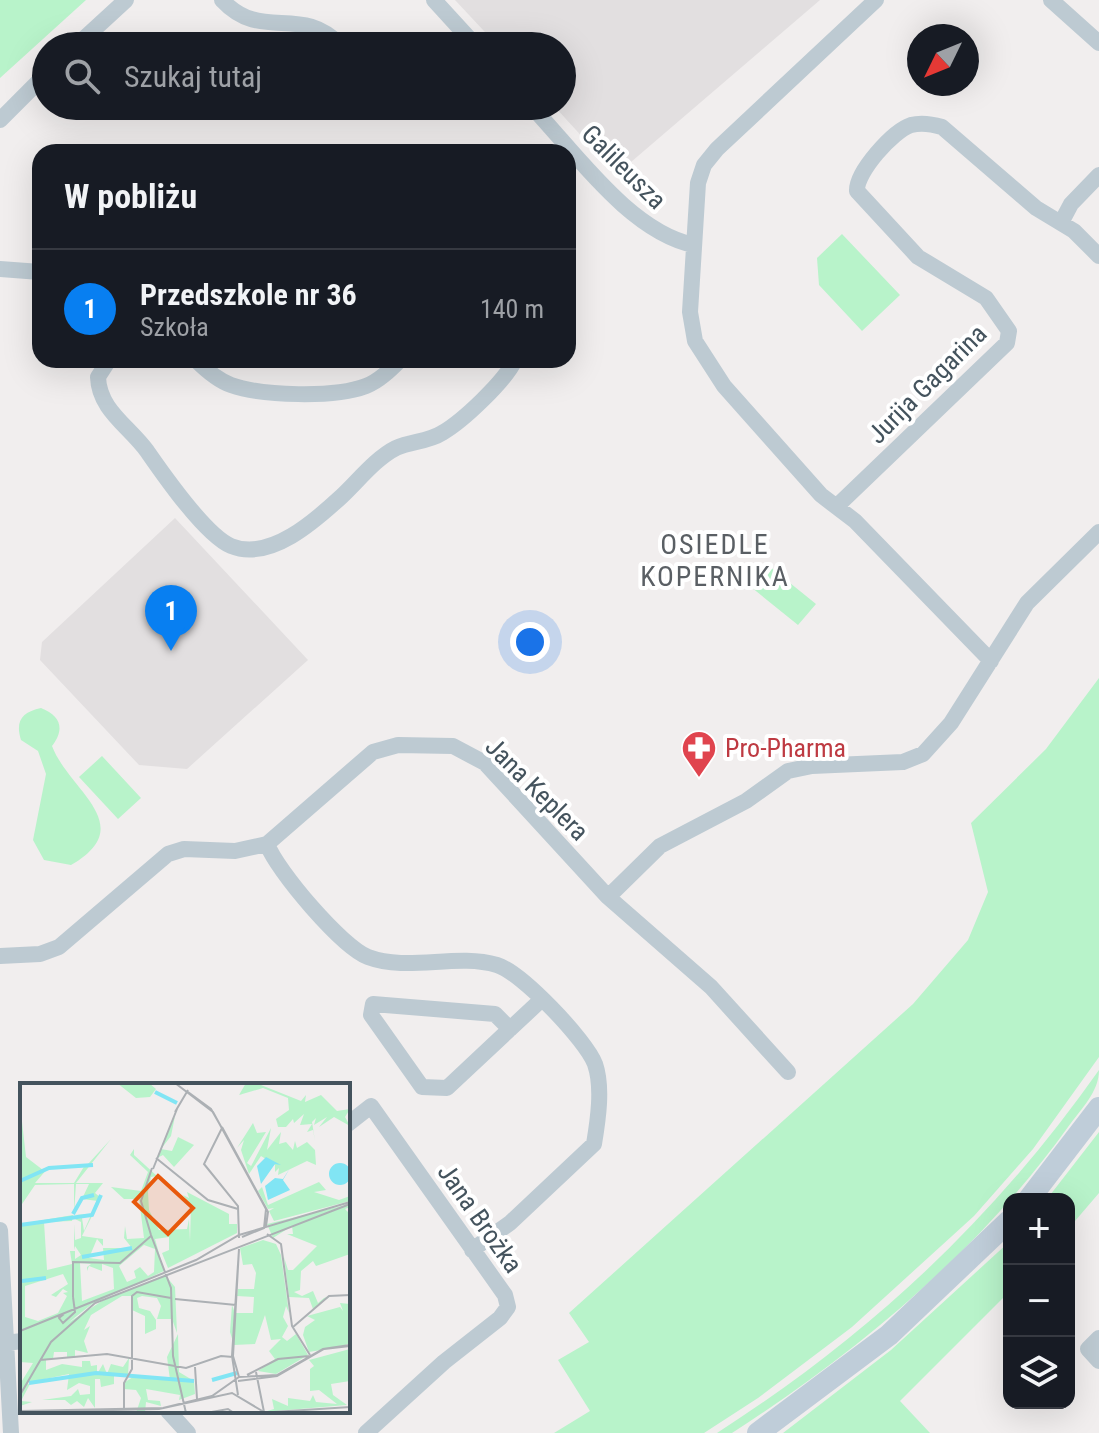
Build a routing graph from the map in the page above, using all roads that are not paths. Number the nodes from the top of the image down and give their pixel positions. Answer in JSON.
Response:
{"nodes":[{"id":1,"x":126,"y":0,"type":"edge"},
{"id":2,"x":222,"y":0,"type":"edge"},
{"id":3,"x":434,"y":0,"type":"edge"},
{"id":4,"x":876,"y":0,"type":"edge"},
{"id":5,"x":1051,"y":0,"type":"edge"},
{"id":6,"x":91,"y":32,"type":"edge"},
{"id":7,"x":326,"y":32,"type":"edge"},
{"id":8,"x":463,"y":32,"type":"edge"},
{"id":9,"x":1099,"y":43,"type":"edge"},
{"id":10,"x":32,"y":88,"type":"edge"},
{"id":11,"x":0,"y":120,"type":"edge"},
{"id":12,"x":544,"y":120,"type":"edge"},
{"id":13,"x":567,"y":144,"type":"edge"},
{"id":14,"x":576,"y":154,"type":"edge"},
{"id":15,"x":1099,"y":175,"type":"edge"},
{"id":16,"x":1062,"y":221,"type":"junction"},
{"id":17,"x":694,"y":245,"type":"junction"},
{"id":18,"x":1099,"y":256,"type":"edge"},
{"id":19,"x":0,"y":269,"type":"edge"},
{"id":20,"x":32,"y":271,"type":"edge"},
{"id":21,"x":104,"y":368,"type":"edge"},
{"id":22,"x":205,"y":368,"type":"edge"},
{"id":23,"x":390,"y":368,"type":"edge"},
{"id":24,"x":509,"y":368,"type":"edge"},
{"id":25,"x":837,"y":506,"type":"junction"},
{"id":26,"x":1099,"y":532,"type":"edge"},
{"id":27,"x":991,"y":661,"type":"junction"},
{"id":28,"x":267,"y":844,"type":"junction"},
{"id":29,"x":608,"y":897,"type":"junction"},
{"id":30,"x":0,"y":956,"type":"edge"},
{"id":31,"x":541,"y":1000,"type":"junction"},
{"id":32,"x":510,"y":1029,"type":"junction"},
{"id":33,"x":788,"y":1072,"type":"dead end"},
{"id":34,"x":1099,"y":1108,"type":"edge"},
{"id":35,"x":350,"y":1122,"type":"edge"},
{"id":36,"x":1034,"y":1193,"type":"edge"},
{"id":37,"x":1003,"y":1227,"type":"edge"},
{"id":38,"x":0,"y":1230,"type":"edge"},
{"id":39,"x":472,"y":1250,"type":"junction"},
{"id":40,"x":1099,"y":1338,"type":"edge"},
{"id":41,"x":14,"y":1342,"type":"edge"},
{"id":42,"x":1099,"y":1361,"type":"edge"},
{"id":43,"x":170,"y":1413,"type":"edge"},
{"id":44,"x":11,"y":1433,"type":"edge"},
{"id":45,"x":188,"y":1433,"type":"edge"},
{"id":46,"x":366,"y":1433,"type":"edge"},
{"id":47,"x":758,"y":1433,"type":"edge"}],
"edges":[{"from":1,"to":6,"type":"street"},
{"from":2,"to":7,"type":"street"},
{"from":3,"to":8,"type":"street"},
{"from":4,"to":17,"type":"street"},
{"from":5,"to":9,"type":"street"},
{"from":10,"to":11,"type":"street"},
{"from":12,"to":13,"type":"street","name":"Galileusza"},
{"from":14,"to":17,"type":"street","name":"Galileusza"},
{"from":15,"to":16,"type":"street"},
{"from":16,"to":18,"type":"street"},
{"from":16,"to":25,"type":"street","name":"Jurija Gagarina"},
{"from":17,"to":25,"type":"street"},
{"from":19,"to":20,"type":"street"},
{"from":21,"to":24,"type":"street"},
{"from":22,"to":23,"type":"street"},
{"from":25,"to":27,"type":"street"},
{"from":26,"to":27,"type":"street"},
{"from":27,"to":29,"type":"street"},
{"from":28,"to":29,"type":"street","name":"Jana Keplera"},
{"from":28,"to":30,"type":"street"},
{"from":28,"to":31,"type":"street"},
{"from":29,"to":33,"type":"street","name":"Jana Keplera"},
{"from":31,"to":32,"type":"street"},
{"from":31,"to":39,"type":"street"},
{"from":32,"to":32,"type":"street"},
{"from":34,"to":36,"type":"main road"},
{"from":35,"to":39,"type":"street","name":"Jana Brożka"},
{"from":37,"to":47,"type":"main road"},
{"from":38,"to":41,"type":"street"},
{"from":39,"to":46,"type":"street","name":"Jana Brożka"},
{"from":40,"to":42,"type":"street"},
{"from":41,"to":44,"type":"street"},
{"from":43,"to":45,"type":"street"}]}
